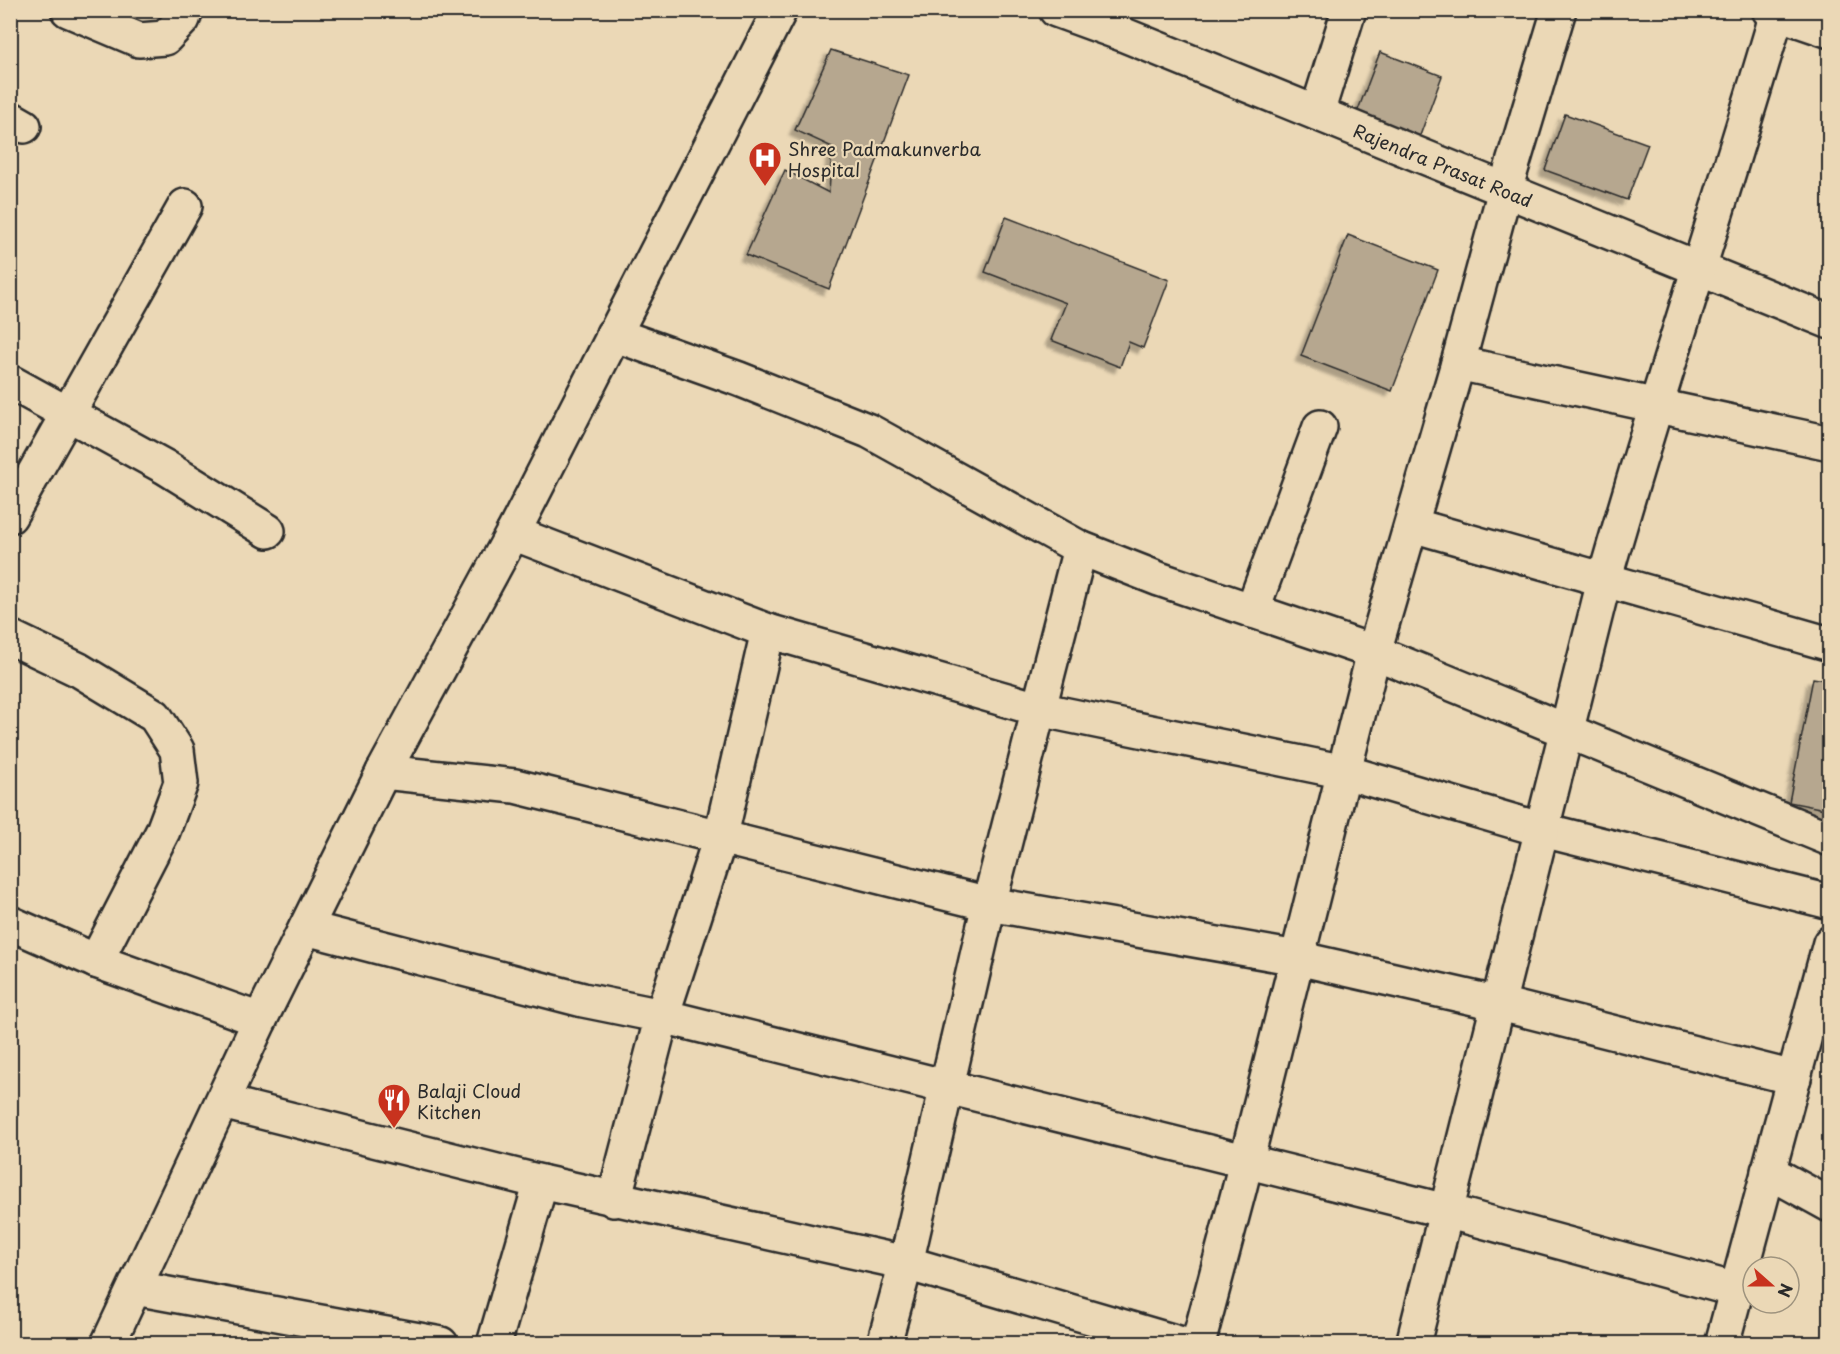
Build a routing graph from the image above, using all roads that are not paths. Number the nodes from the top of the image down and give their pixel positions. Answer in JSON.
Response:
{"nodes":[{"id":1,"x":68,"y":10,"type":"edge"},
{"id":2,"x":186,"y":10,"type":"edge"},
{"id":3,"x":780,"y":10,"type":"edge"},
{"id":4,"x":1056,"y":10,"type":"edge"},
{"id":5,"x":1349,"y":10,"type":"edge"},
{"id":6,"x":1559,"y":10,"type":"edge"},
{"id":7,"x":1775,"y":11,"type":"edge"},
{"id":8,"x":1126,"y":22,"type":"edge"},
{"id":9,"x":1830,"y":31,"type":"edge"},
{"id":10,"x":1317,"y":113,"type":"junction"},
{"id":11,"x":1505,"y":190,"type":"junction"},
{"id":12,"x":185,"y":206,"type":"dead end"},
{"id":13,"x":1700,"y":269,"type":"junction"},
{"id":14,"x":1830,"y":322,"type":"edge"},
{"id":15,"x":613,"y":334,"type":"junction"},
{"id":16,"x":1458,"y":363,"type":"junction"},
{"id":17,"x":10,"y":382,"type":"edge"},
{"id":18,"x":1655,"y":405,"type":"junction"},
{"id":19,"x":69,"y":413,"type":"junction"},
{"id":20,"x":1320,"y":427,"type":"dead end"},
{"id":21,"x":1830,"y":443,"type":"edge"},
{"id":22,"x":10,"y":516,"type":"edge"},
{"id":23,"x":1412,"y":525,"type":"junction"},
{"id":24,"x":268,"y":531,"type":"dead end"},
{"id":25,"x":513,"y":533,"type":"junction"},
{"id":26,"x":1080,"y":548,"type":"junction"},
{"id":27,"x":1604,"y":581,"type":"junction"},
{"id":28,"x":1252,"y":610,"type":"junction"},
{"id":29,"x":768,"y":631,"type":"junction"},
{"id":30,"x":10,"y":637,"type":"edge"},
{"id":31,"x":1830,"y":644,"type":"edge"},
{"id":32,"x":1374,"y":652,"type":"junction"},
{"id":33,"x":1038,"y":709,"type":"junction"},
{"id":34,"x":1567,"y":733,"type":"junction"},
{"id":35,"x":383,"y":772,"type":"junction"},
{"id":36,"x":1345,"y":772,"type":"junction"},
{"id":37,"x":1543,"y":830,"type":"junction"},
{"id":38,"x":721,"y":835,"type":"junction"},
{"id":39,"x":1830,"y":839,"type":"edge"},
{"id":40,"x":1830,"y":902,"type":"edge"},
{"id":41,"x":989,"y":904,"type":"junction"},
{"id":42,"x":10,"y":923,"type":"edge"},
{"id":43,"x":306,"y":928,"type":"junction"},
{"id":44,"x":1830,"y":943,"type":"edge"},
{"id":45,"x":1297,"y":958,"type":"junction"},
{"id":46,"x":96,"y":962,"type":"junction"},
{"id":47,"x":1822,"y":1000,"type":"edge"},
{"id":48,"x":1500,"y":1004,"type":"junction"},
{"id":49,"x":662,"y":1016,"type":"junction"},
{"id":50,"x":260,"y":1020,"type":"junction"},
{"id":51,"x":1794,"y":1078,"type":"junction"},
{"id":52,"x":945,"y":1087,"type":"junction"},
{"id":53,"x":222,"y":1102,"type":"junction"},
{"id":54,"x":1245,"y":1160,"type":"junction"},
{"id":55,"x":1768,"y":1171,"type":"junction"},
{"id":56,"x":541,"y":1182,"type":"junction"},
{"id":57,"x":614,"y":1200,"type":"junction"},
{"id":58,"x":1830,"y":1204,"type":"edge"},
{"id":59,"x":1446,"y":1211,"type":"junction"},
{"id":60,"x":906,"y":1263,"type":"junction"},
{"id":61,"x":135,"y":1288,"type":"junction"},
{"id":62,"x":1736,"y":1290,"type":"junction"},
{"id":63,"x":108,"y":1344,"type":"edge"},
{"id":64,"x":441,"y":1344,"type":"edge"},
{"id":65,"x":494,"y":1344,"type":"edge"},
{"id":66,"x":884,"y":1344,"type":"edge"},
{"id":67,"x":1182,"y":1344,"type":"edge"},
{"id":68,"x":1198,"y":1344,"type":"edge"},
{"id":69,"x":1413,"y":1344,"type":"edge"},
{"id":70,"x":1722,"y":1344,"type":"edge"}],
"edges":[{"from":1,"to":2,"type":"street"},
{"from":3,"to":15,"type":"street"},
{"from":4,"to":8,"type":"street","name":"Rajendra Prasat Road"},
{"from":5,"to":10,"type":"street"},
{"from":6,"to":11,"type":"street"},
{"from":7,"to":9,"type":"street"},
{"from":7,"to":13,"type":"street"},
{"from":8,"to":10,"type":"street","name":"Rajendra Prasat Road"},
{"from":10,"to":11,"type":"street","name":"Rajendra Prasat Road"},
{"from":11,"to":13,"type":"street","name":"Rajendra Prasat Road"},
{"from":11,"to":16,"type":"street"},
{"from":12,"to":19,"type":"street"},
{"from":13,"to":14,"type":"street","name":"Rajendra Prasat Road"},
{"from":13,"to":18,"type":"street"},
{"from":15,"to":25,"type":"street"},
{"from":15,"to":26,"type":"street"},
{"from":16,"to":18,"type":"street"},
{"from":16,"to":23,"type":"street"},
{"from":17,"to":19,"type":"street"},
{"from":18,"to":21,"type":"street"},
{"from":18,"to":27,"type":"street"},
{"from":19,"to":22,"type":"street"},
{"from":19,"to":24,"type":"street"},
{"from":20,"to":28,"type":"street"},
{"from":23,"to":27,"type":"street"},
{"from":23,"to":32,"type":"street"},
{"from":25,"to":29,"type":"street"},
{"from":25,"to":35,"type":"street"},
{"from":26,"to":28,"type":"street"},
{"from":26,"to":33,"type":"street"},
{"from":27,"to":31,"type":"street"},
{"from":27,"to":34,"type":"street"},
{"from":28,"to":32,"type":"street"},
{"from":29,"to":33,"type":"street"},
{"from":29,"to":38,"type":"street"},
{"from":30,"to":46,"type":"street"},
{"from":32,"to":34,"type":"street"},
{"from":32,"to":36,"type":"street"},
{"from":33,"to":36,"type":"street"},
{"from":33,"to":41,"type":"street"},
{"from":34,"to":37,"type":"street"},
{"from":34,"to":39,"type":"street"},
{"from":35,"to":38,"type":"street"},
{"from":35,"to":43,"type":"street"},
{"from":36,"to":37,"type":"street"},
{"from":36,"to":45,"type":"street"},
{"from":37,"to":40,"type":"street"},
{"from":37,"to":48,"type":"street"},
{"from":38,"to":41,"type":"street"},
{"from":38,"to":49,"type":"street"},
{"from":41,"to":45,"type":"street"},
{"from":41,"to":52,"type":"street"},
{"from":42,"to":46,"type":"street"},
{"from":43,"to":49,"type":"street"},
{"from":43,"to":50,"type":"street"},
{"from":44,"to":47,"type":"street"},
{"from":45,"to":48,"type":"street"},
{"from":45,"to":54,"type":"street"},
{"from":46,"to":50,"type":"street"},
{"from":47,"to":51,"type":"street"},
{"from":48,"to":51,"type":"street"},
{"from":48,"to":59,"type":"street"},
{"from":49,"to":52,"type":"street"},
{"from":49,"to":57,"type":"street"},
{"from":50,"to":53,"type":"street"},
{"from":51,"to":55,"type":"street"},
{"from":52,"to":54,"type":"street"},
{"from":52,"to":60,"type":"street"},
{"from":53,"to":56,"type":"street"},
{"from":53,"to":61,"type":"street"},
{"from":54,"to":59,"type":"street"},
{"from":54,"to":68,"type":"street"},
{"from":55,"to":58,"type":"street"},
{"from":55,"to":62,"type":"street"},
{"from":56,"to":57,"type":"street"},
{"from":56,"to":65,"type":"street"},
{"from":57,"to":60,"type":"street"},
{"from":59,"to":62,"type":"street"},
{"from":59,"to":69,"type":"street"},
{"from":60,"to":66,"type":"street"},
{"from":60,"to":67,"type":"street"},
{"from":61,"to":63,"type":"street"},
{"from":61,"to":64,"type":"street"},
{"from":62,"to":70,"type":"street"}]}
